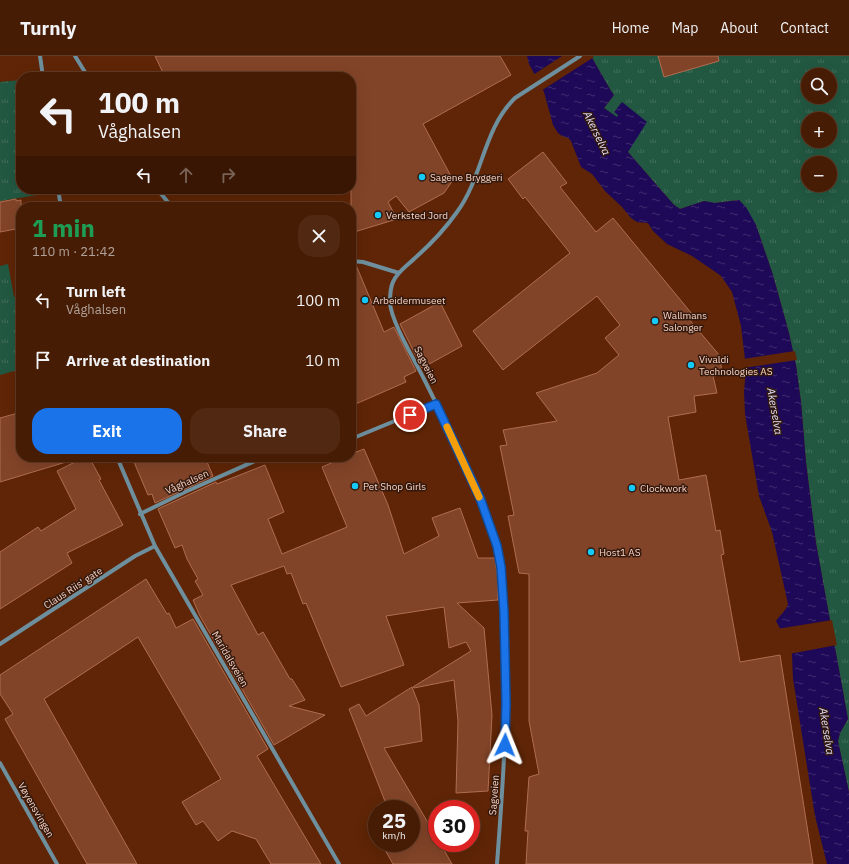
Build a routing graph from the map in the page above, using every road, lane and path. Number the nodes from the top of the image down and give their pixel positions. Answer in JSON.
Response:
{"nodes":[{"id":1,"x":40,"y":56,"type":"edge"},
{"id":2,"x":75,"y":56,"type":"edge"},
{"id":3,"x":580,"y":56,"type":"edge"},
{"id":4,"x":42,"y":72,"type":"edge"},
{"id":5,"x":85,"y":72,"type":"edge"},
{"id":6,"x":161,"y":194,"type":"edge"},
{"id":7,"x":168,"y":202,"type":"edge"},
{"id":8,"x":356,"y":261,"type":"edge"},
{"id":9,"x":399,"y":273,"type":"junction"},
{"id":10,"x":436,"y":404,"type":"junction"},
{"id":11,"x":356,"y":437,"type":"edge"},
{"id":12,"x":119,"y":462,"type":"edge"},
{"id":13,"x":253,"y":462,"type":"edge"},
{"id":14,"x":140,"y":514,"type":"junction"},
{"id":15,"x":155,"y":546,"type":"junction"},
{"id":16,"x":0,"y":644,"type":"edge"},
{"id":17,"x":0,"y":763,"type":"edge"},
{"id":18,"x":57,"y":864,"type":"edge"},
{"id":19,"x":339,"y":864,"type":"edge"},
{"id":20,"x":497,"y":864,"type":"edge"}],
"edges":[{"from":1,"to":4,"type":"street"},
{"from":2,"to":5,"type":"street"},
{"from":3,"to":9,"type":"street","name":"Sagveien"},
{"from":6,"to":7,"type":"street"},
{"from":8,"to":9,"type":"street"},
{"from":9,"to":10,"type":"street","name":"Sagveien"},
{"from":10,"to":11,"type":"street"},
{"from":10,"to":20,"type":"street","name":"Sagveien"},
{"from":12,"to":14,"type":"street","name":"Maridalsveien"},
{"from":13,"to":14,"type":"street","name":"Våghalsen"},
{"from":14,"to":15,"type":"street","name":"Maridalsveien"},
{"from":15,"to":16,"type":"street","name":"Claus Riis' gate"},
{"from":15,"to":19,"type":"street","name":"Maridalsveien"},
{"from":17,"to":18,"type":"street","name":"Vøyensvingen"}]}
